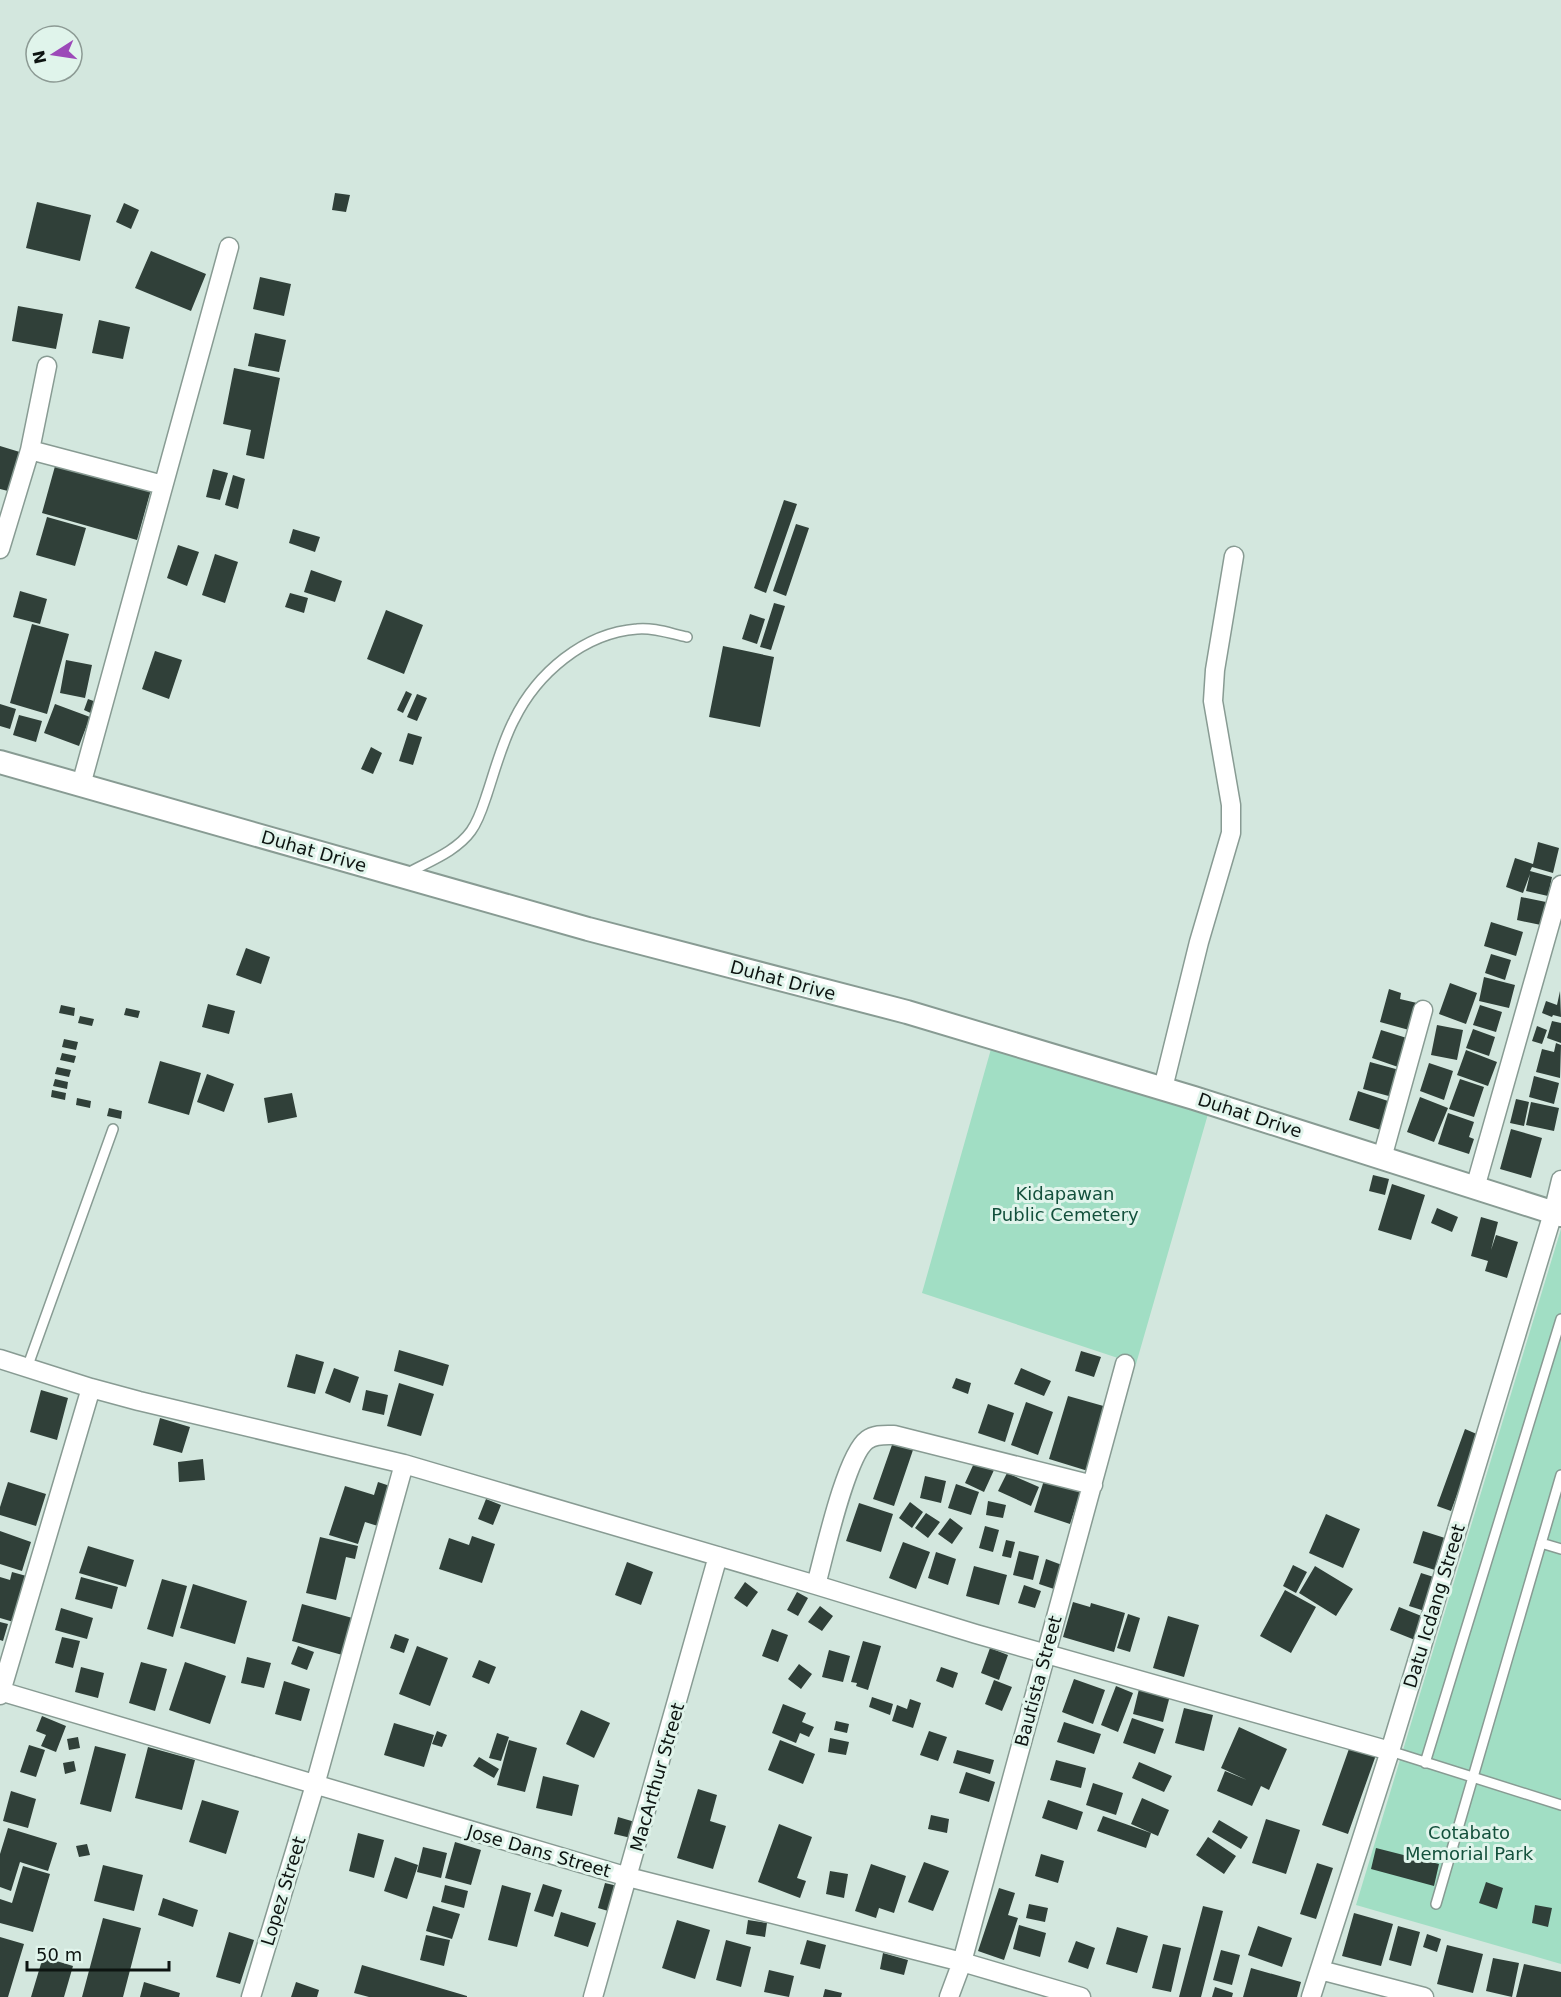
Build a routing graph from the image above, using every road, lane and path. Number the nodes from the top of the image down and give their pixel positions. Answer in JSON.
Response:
{"nodes":[{"id":1,"x":229,"y":247,"type":"dead end"},
{"id":2,"x":47,"y":366,"type":"dead end"},
{"id":3,"x":30,"y":450,"type":"junction"},
{"id":4,"x":163,"y":485,"type":"junction"},
{"id":5,"x":0,"y":549,"type":"edge"},
{"id":6,"x":1234,"y":556,"type":"dead end"},
{"id":7,"x":687,"y":637,"type":"dead end"},
{"id":8,"x":0,"y":762,"type":"edge"},
{"id":9,"x":81,"y":785,"type":"junction"},
{"id":10,"x":401,"y":876,"type":"junction"},
{"id":11,"x":1561,"y":885,"type":"edge"},
{"id":12,"x":1423,"y":1010,"type":"dead end"},
{"id":13,"x":1163,"y":1088,"type":"junction"},
{"id":14,"x":113,"y":1129,"type":"dead end"},
{"id":15,"x":1382,"y":1158,"type":"junction"},
{"id":16,"x":1561,"y":1180,"type":"edge"},
{"id":17,"x":1474,"y":1188,"type":"junction"},
{"id":18,"x":1557,"y":1214,"type":"edge"},
{"id":19,"x":1561,"y":1319,"type":"edge"},
{"id":20,"x":0,"y":1359,"type":"edge"},
{"id":21,"x":1125,"y":1364,"type":"dead end"},
{"id":22,"x":27,"y":1368,"type":"junction"},
{"id":23,"x":91,"y":1388,"type":"junction"},
{"id":24,"x":404,"y":1464,"type":"junction"},
{"id":25,"x":1561,"y":1475,"type":"edge"},
{"id":26,"x":1093,"y":1485,"type":"junction"},
{"id":27,"x":1541,"y":1543,"type":"junction"},
{"id":28,"x":1561,"y":1549,"type":"edge"},
{"id":29,"x":718,"y":1556,"type":"junction"},
{"id":30,"x":816,"y":1585,"type":"junction"},
{"id":31,"x":1046,"y":1653,"type":"junction"},
{"id":32,"x":0,"y":1693,"type":"edge"},
{"id":33,"x":1390,"y":1751,"type":"junction"},
{"id":34,"x":1425,"y":1763,"type":"junction"},
{"id":35,"x":1473,"y":1779,"type":"junction"},
{"id":36,"x":315,"y":1785,"type":"junction"},
{"id":37,"x":1561,"y":1806,"type":"edge"},
{"id":38,"x":628,"y":1877,"type":"junction"},
{"id":39,"x":1436,"y":1904,"type":"dead end"},
{"id":40,"x":962,"y":1962,"type":"junction"},
{"id":41,"x":1320,"y":1970,"type":"junction"},
{"id":42,"x":251,"y":1997,"type":"edge"},
{"id":43,"x":593,"y":1997,"type":"edge"},
{"id":44,"x":949,"y":1997,"type":"edge"},
{"id":45,"x":1081,"y":1997,"type":"edge"},
{"id":46,"x":1311,"y":1997,"type":"edge"},
{"id":47,"x":1424,"y":1997,"type":"edge"}],
"edges":[{"from":1,"to":4,"type":"street"},
{"from":2,"to":3,"type":"street"},
{"from":3,"to":4,"type":"street"},
{"from":3,"to":5,"type":"street"},
{"from":4,"to":9,"type":"street"},
{"from":6,"to":13,"type":"street"},
{"from":7,"to":10,"type":"lane"},
{"from":8,"to":9,"type":"street","name":"Duhat Drive"},
{"from":9,"to":10,"type":"street","name":"Duhat Drive"},
{"from":10,"to":13,"type":"street","name":"Duhat Drive"},
{"from":11,"to":17,"type":"street"},
{"from":12,"to":15,"type":"street"},
{"from":13,"to":15,"type":"street","name":"Duhat Drive"},
{"from":14,"to":22,"type":"lane"},
{"from":15,"to":17,"type":"street","name":"Duhat Drive"},
{"from":16,"to":18,"type":"street","name":"Datu Icdang Street"},
{"from":17,"to":18,"type":"street","name":"Duhat Drive"},
{"from":18,"to":33,"type":"street","name":"Datu Icdang Street"},
{"from":19,"to":34,"type":"lane"},
{"from":20,"to":22,"type":"street"},
{"from":21,"to":26,"type":"street","name":"Bautista Street"},
{"from":22,"to":23,"type":"street"},
{"from":23,"to":24,"type":"street"},
{"from":23,"to":32,"type":"street"},
{"from":24,"to":29,"type":"street"},
{"from":24,"to":36,"type":"street","name":"Lopez Street"},
{"from":25,"to":27,"type":"lane"},
{"from":26,"to":30,"type":"street"},
{"from":26,"to":31,"type":"street","name":"Bautista Street"},
{"from":27,"to":28,"type":"lane"},
{"from":27,"to":35,"type":"lane"},
{"from":29,"to":30,"type":"street"},
{"from":29,"to":38,"type":"street","name":"MacArthur Street"},
{"from":30,"to":31,"type":"street"},
{"from":31,"to":33,"type":"street"},
{"from":31,"to":40,"type":"street","name":"Bautista Street"},
{"from":32,"to":36,"type":"street","name":"Jose Dans Street"},
{"from":33,"to":34,"type":"lane"},
{"from":33,"to":41,"type":"street","name":"Datu Icdang Street"},
{"from":34,"to":35,"type":"lane"},
{"from":35,"to":37,"type":"lane"},
{"from":35,"to":39,"type":"lane"},
{"from":36,"to":38,"type":"street","name":"Jose Dans Street"},
{"from":36,"to":42,"type":"street","name":"Lopez Street"},
{"from":38,"to":40,"type":"street","name":"Jose Dans Street"},
{"from":38,"to":43,"type":"street","name":"MacArthur Street"},
{"from":40,"to":44,"type":"street","name":"Bautista Street"},
{"from":40,"to":45,"type":"street","name":"Jose Dans Street"},
{"from":41,"to":46,"type":"street","name":"Datu Icdang Street"},
{"from":41,"to":47,"type":"street"}]}
